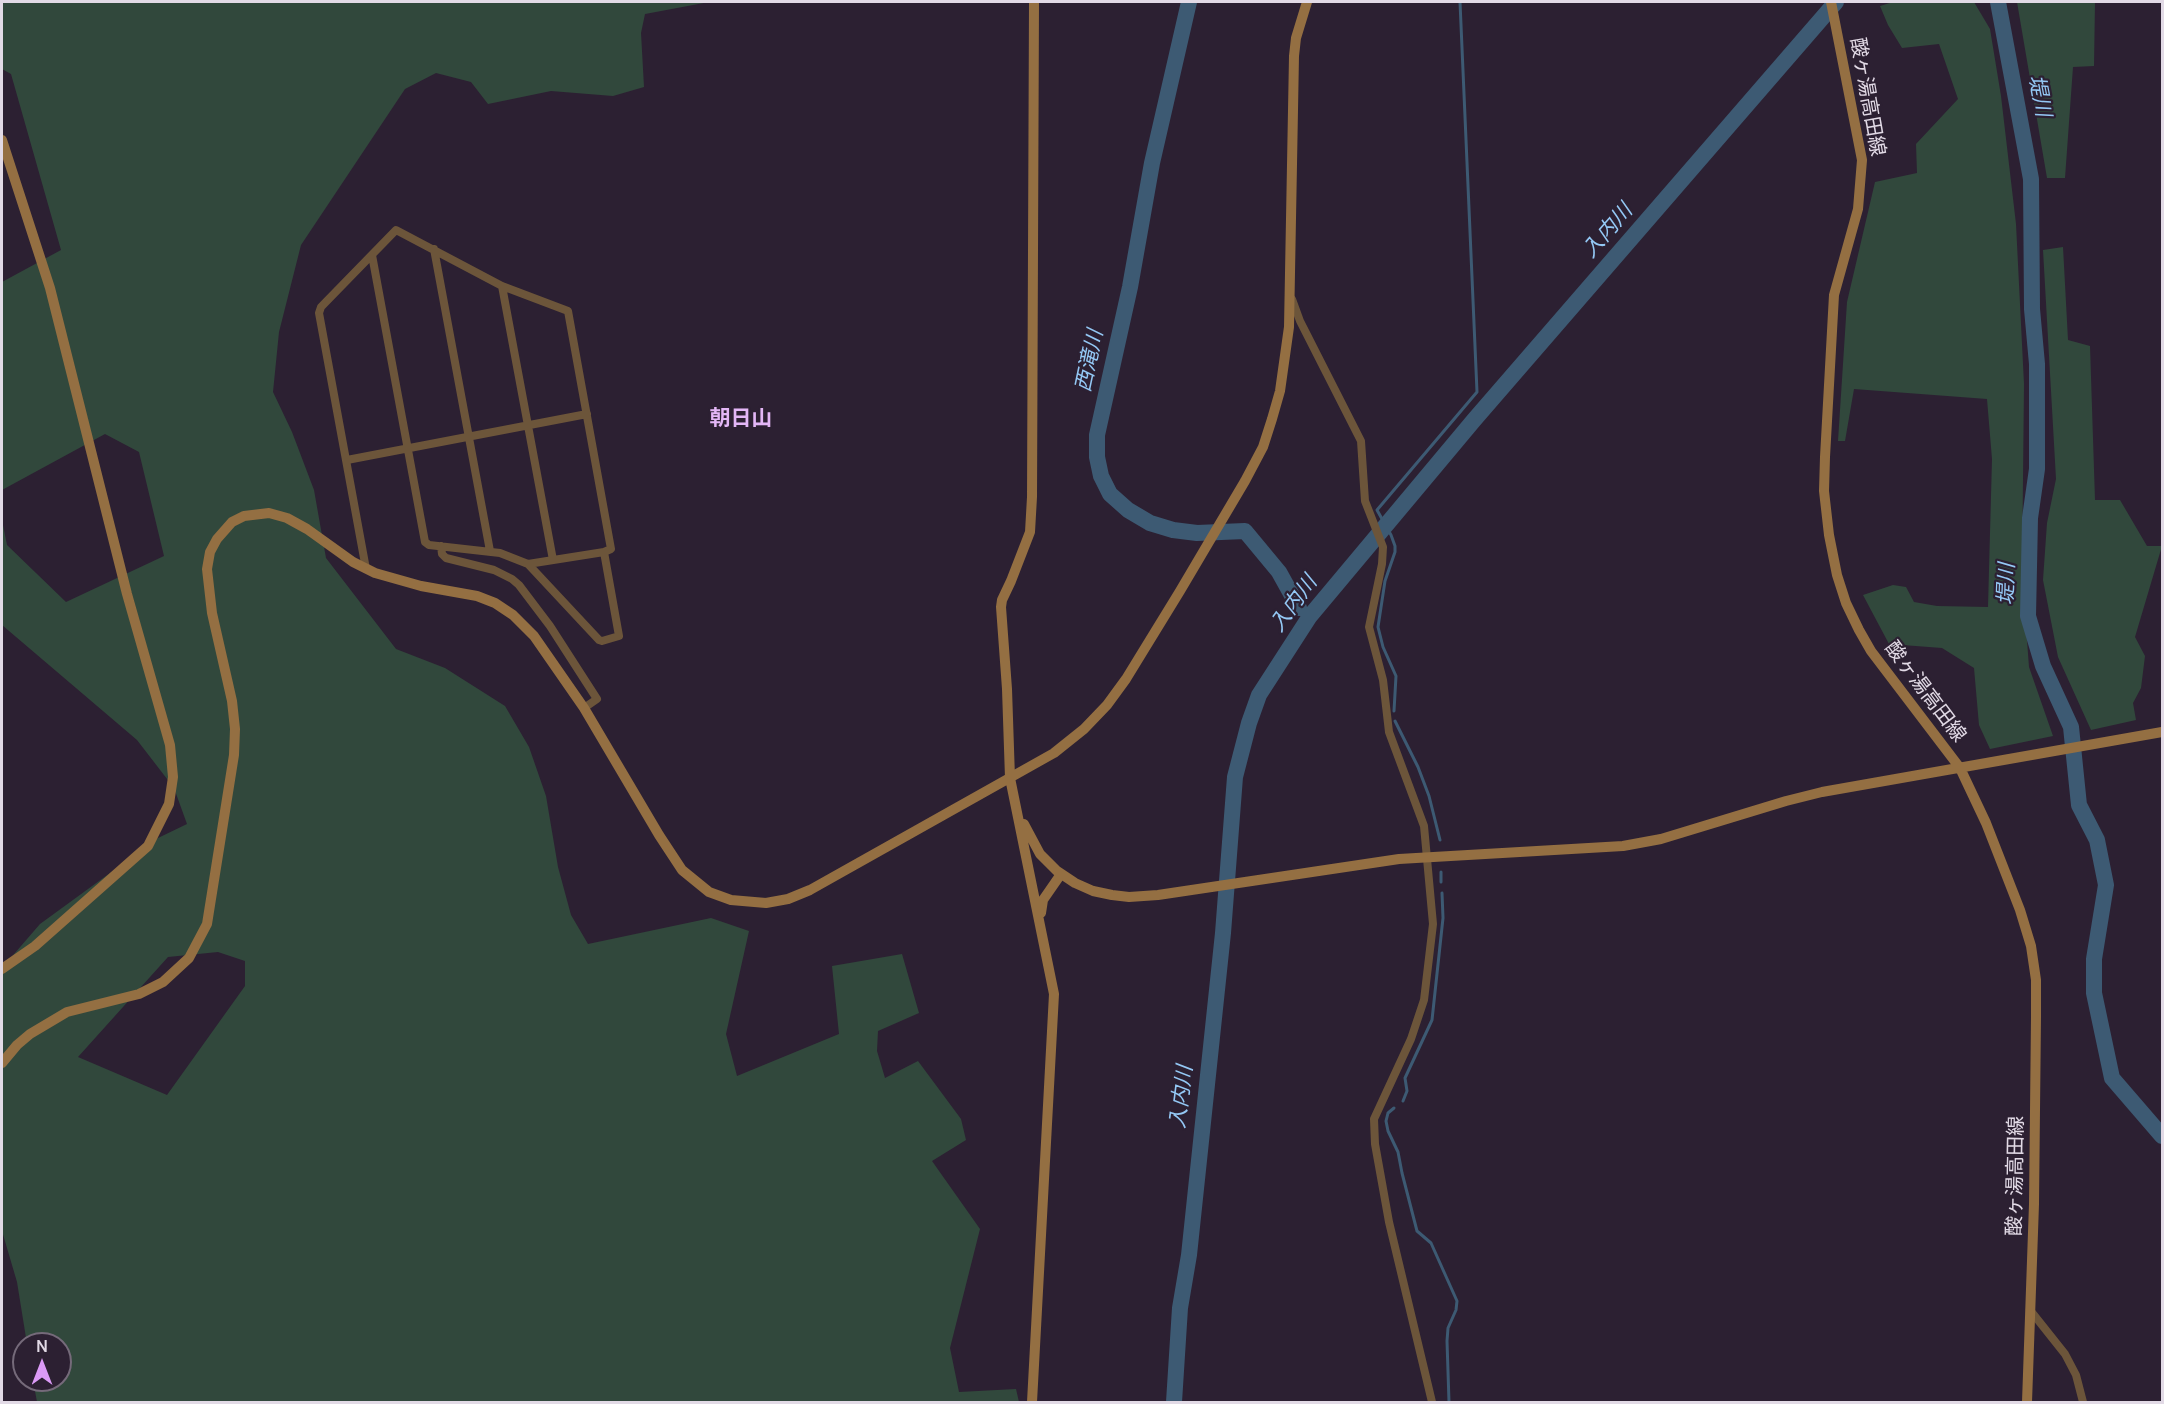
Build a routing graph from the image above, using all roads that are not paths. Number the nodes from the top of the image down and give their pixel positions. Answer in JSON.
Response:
{"nodes":[{"id":1,"x":1034,"y":2,"type":"edge"},
{"id":2,"x":1307,"y":2,"type":"edge"},
{"id":3,"x":1831,"y":2,"type":"edge"},
{"id":4,"x":2,"y":140,"type":"edge"},
{"id":5,"x":434,"y":249,"type":"junction"},
{"id":6,"x":372,"y":255,"type":"junction"},
{"id":7,"x":502,"y":286,"type":"junction"},
{"id":8,"x":1290,"y":295,"type":"junction"},
{"id":9,"x":587,"y":414,"type":"junction"},
{"id":10,"x":527,"y":426,"type":"junction"},
{"id":11,"x":469,"y":437,"type":"junction"},
{"id":12,"x":407,"y":448,"type":"junction"},
{"id":13,"x":347,"y":460,"type":"junction"},
{"id":14,"x":441,"y":546,"type":"junction"},
{"id":15,"x":490,"y":551,"type":"junction"},
{"id":16,"x":604,"y":552,"type":"junction"},
{"id":17,"x":553,"y":560,"type":"junction"},
{"id":18,"x":528,"y":564,"type":"junction"},
{"id":19,"x":366,"y":569,"type":"junction"},
{"id":20,"x":584,"y":708,"type":"junction"},
{"id":21,"x":2163,"y":732,"type":"edge"},
{"id":22,"x":1960,"y":768,"type":"junction"},
{"id":23,"x":1010,"y":778,"type":"junction"},
{"id":24,"x":1016,"y":809,"type":"junction"},
{"id":25,"x":1428,"y":857,"type":"junction"},
{"id":26,"x":1061,"y":874,"type":"junction"},
{"id":27,"x":1040,"y":920,"type":"junction"},
{"id":28,"x":2,"y":969,"type":"edge"},
{"id":29,"x":2,"y":1063,"type":"edge"},
{"id":30,"x":2030,"y":1310,"type":"junction"},
{"id":31,"x":1032,"y":1402,"type":"edge"},
{"id":32,"x":1432,"y":1402,"type":"edge"},
{"id":33,"x":2027,"y":1402,"type":"edge"},
{"id":34,"x":2083,"y":1402,"type":"edge"}],
"edges":[{"from":1,"to":23,"type":"street"},
{"from":2,"to":8,"type":"street"},
{"from":3,"to":22,"type":"street","name":"酸ヶ湯高田線"},
{"from":4,"to":28,"type":"street"},
{"from":5,"to":6,"type":"street"},
{"from":5,"to":7,"type":"street"},
{"from":5,"to":11,"type":"street"},
{"from":6,"to":12,"type":"street"},
{"from":6,"to":13,"type":"street"},
{"from":7,"to":9,"type":"street"},
{"from":7,"to":10,"type":"street"},
{"from":8,"to":23,"type":"street"},
{"from":8,"to":25,"type":"street"},
{"from":9,"to":10,"type":"street"},
{"from":9,"to":16,"type":"street"},
{"from":10,"to":11,"type":"street"},
{"from":10,"to":17,"type":"street"},
{"from":11,"to":12,"type":"street"},
{"from":11,"to":15,"type":"street"},
{"from":12,"to":13,"type":"street"},
{"from":12,"to":14,"type":"street"},
{"from":13,"to":19,"type":"street"},
{"from":14,"to":15,"type":"street"},
{"from":14,"to":20,"type":"street"},
{"from":15,"to":18,"type":"street"},
{"from":16,"to":17,"type":"street"},
{"from":16,"to":18,"type":"street"},
{"from":17,"to":18,"type":"street"},
{"from":19,"to":20,"type":"street"},
{"from":19,"to":29,"type":"street"},
{"from":20,"to":23,"type":"street"},
{"from":21,"to":22,"type":"street"},
{"from":22,"to":25,"type":"street"},
{"from":22,"to":30,"type":"street","name":"酸ヶ湯高田線"},
{"from":23,"to":24,"type":"street"},
{"from":24,"to":26,"type":"street"},
{"from":24,"to":27,"type":"street"},
{"from":25,"to":26,"type":"street"},
{"from":25,"to":32,"type":"street"},
{"from":26,"to":27,"type":"street"},
{"from":27,"to":31,"type":"street"},
{"from":30,"to":33,"type":"street","name":"酸ヶ湯高田線"},
{"from":30,"to":34,"type":"street"}]}
